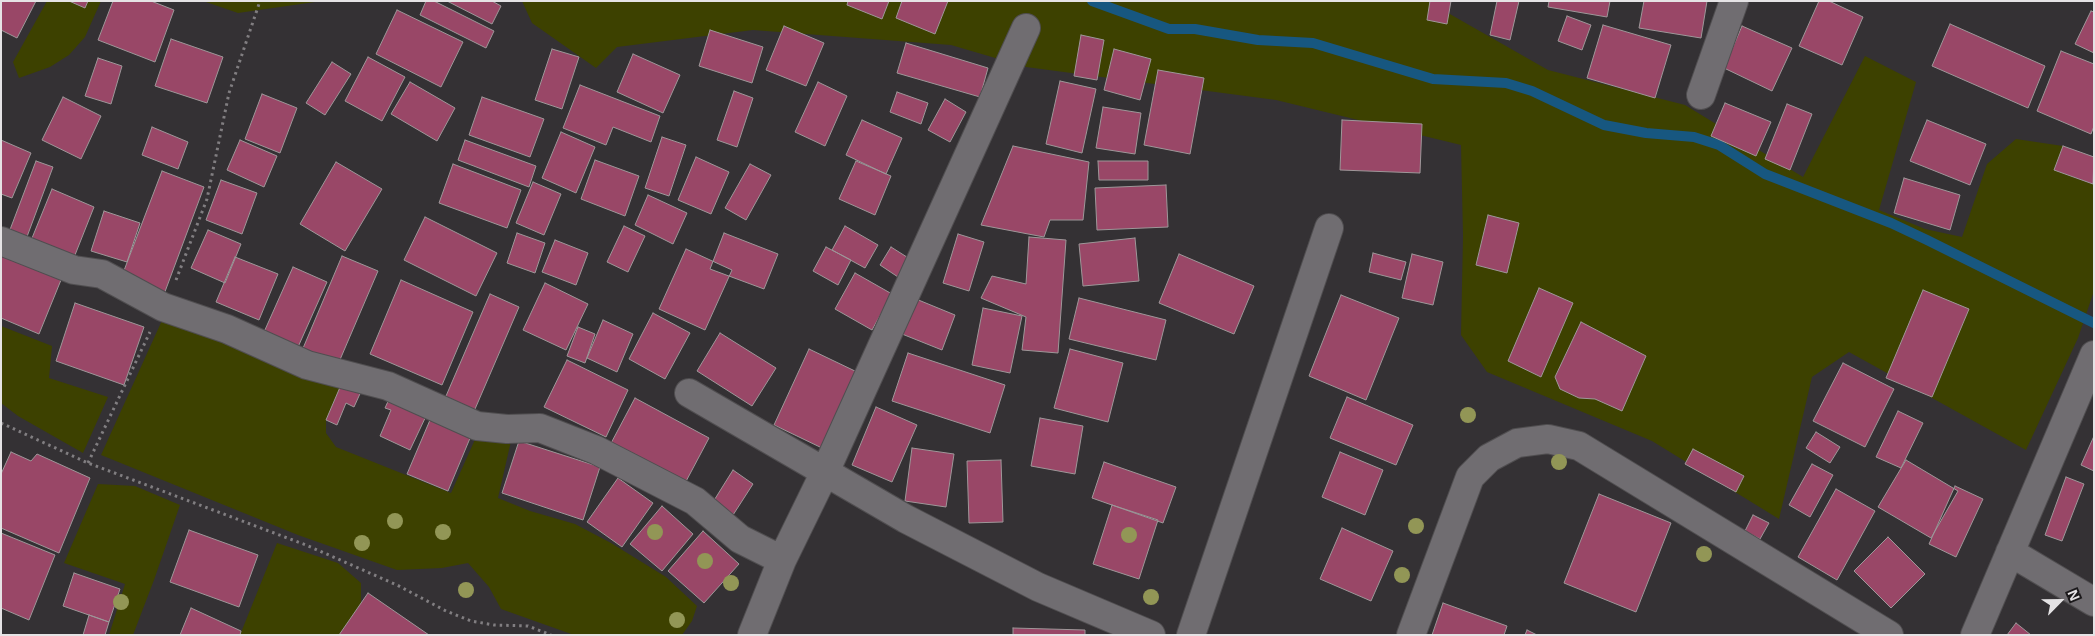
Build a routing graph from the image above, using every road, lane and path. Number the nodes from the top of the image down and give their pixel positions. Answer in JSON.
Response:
{"nodes":[{"id":1,"x":260,"y":1,"type":"edge"},
{"id":2,"x":1734,"y":1,"type":"edge"},
{"id":3,"x":1026,"y":28,"type":"dead end"},
{"id":4,"x":1701,"y":95,"type":"dead end"},
{"id":5,"x":1329,"y":228,"type":"dead end"},
{"id":6,"x":1,"y":241,"type":"edge"},
{"id":7,"x":163,"y":307,"type":"junction"},
{"id":8,"x":2094,"y":355,"type":"edge"},
{"id":9,"x":689,"y":393,"type":"dead end"},
{"id":10,"x":1,"y":423,"type":"edge"},
{"id":11,"x":88,"y":463,"type":"junction"},
{"id":12,"x":825,"y":472,"type":"junction"},
{"id":13,"x":2010,"y":552,"type":"junction"},
{"id":14,"x":782,"y":560,"type":"junction"},
{"id":15,"x":2094,"y":602,"type":"edge"},
{"id":16,"x":551,"y":635,"type":"edge"},
{"id":17,"x":752,"y":635,"type":"edge"},
{"id":18,"x":1151,"y":635,"type":"edge"},
{"id":19,"x":1191,"y":635,"type":"edge"},
{"id":20,"x":1411,"y":635,"type":"edge"},
{"id":21,"x":1888,"y":635,"type":"edge"},
{"id":22,"x":1975,"y":635,"type":"edge"}],
"edges":[{"from":1,"to":7,"type":"path"},
{"from":2,"to":4,"type":"street"},
{"from":3,"to":12,"type":"street"},
{"from":5,"to":19,"type":"street"},
{"from":6,"to":7,"type":"street"},
{"from":7,"to":11,"type":"path"},
{"from":7,"to":14,"type":"street"},
{"from":8,"to":13,"type":"street"},
{"from":9,"to":12,"type":"street"},
{"from":10,"to":11,"type":"path"},
{"from":11,"to":16,"type":"path"},
{"from":12,"to":14,"type":"street"},
{"from":12,"to":18,"type":"street"},
{"from":13,"to":15,"type":"street"},
{"from":13,"to":22,"type":"street"},
{"from":14,"to":17,"type":"street"},
{"from":20,"to":21,"type":"street"}]}
